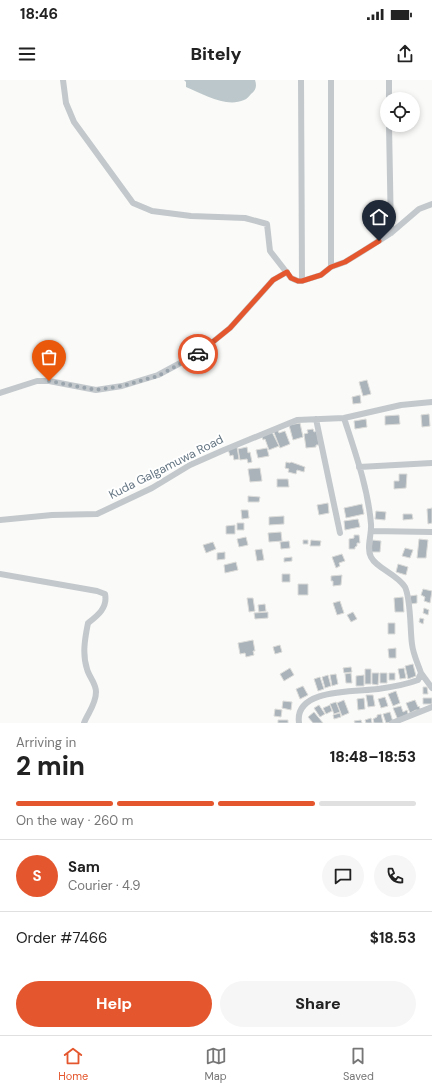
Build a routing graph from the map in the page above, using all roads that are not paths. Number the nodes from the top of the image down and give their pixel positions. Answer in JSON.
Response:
{"nodes":[{"id":1,"x":63,"y":80,"type":"edge"},
{"id":2,"x":301,"y":80,"type":"edge"},
{"id":3,"x":331,"y":80,"type":"edge"},
{"id":4,"x":389,"y":80,"type":"edge"},
{"id":5,"x":389,"y":92,"type":"edge"},
{"id":6,"x":389,"y":132,"type":"edge"},
{"id":7,"x":432,"y":204,"type":"edge"},
{"id":8,"x":391,"y":233,"type":"junction"},
{"id":9,"x":331,"y":267,"type":"junction"},
{"id":10,"x":287,"y":272,"type":"junction"},
{"id":11,"x":302,"y":281,"type":"junction"},
{"id":12,"x":0,"y":393,"type":"edge"},
{"id":13,"x":432,"y":402,"type":"edge"},
{"id":14,"x":344,"y":418,"type":"junction"},
{"id":15,"x":316,"y":419,"type":"junction"},
{"id":16,"x":432,"y":463,"type":"edge"},
{"id":17,"x":359,"y":467,"type":"junction"},
{"id":18,"x":0,"y":520,"type":"edge"},
{"id":19,"x":371,"y":531,"type":"junction"},
{"id":20,"x":432,"y":532,"type":"edge"},
{"id":21,"x":340,"y":533,"type":"dead end"},
{"id":22,"x":0,"y":574,"type":"edge"},
{"id":23,"x":421,"y":674,"type":"junction"},
{"id":24,"x":432,"y":688,"type":"edge"},
{"id":25,"x":432,"y":707,"type":"edge"},
{"id":26,"x":84,"y":723,"type":"edge"},
{"id":27,"x":300,"y":723,"type":"edge"},
{"id":28,"x":392,"y":723,"type":"edge"}],
"edges":[{"from":1,"to":10,"type":"street"},
{"from":2,"to":11,"type":"street"},
{"from":3,"to":9,"type":"street"},
{"from":4,"to":5,"type":"street"},
{"from":6,"to":8,"type":"street"},
{"from":7,"to":8,"type":"street"},
{"from":8,"to":9,"type":"street"},
{"from":9,"to":11,"type":"street"},
{"from":10,"to":11,"type":"street"},
{"from":10,"to":12,"type":"street"},
{"from":13,"to":14,"type":"street","name":"Kuda Galgamuwa Road"},
{"from":14,"to":15,"type":"street","name":"Kuda Galgamuwa Road"},
{"from":14,"to":17,"type":"street"},
{"from":15,"to":18,"type":"street","name":"Kuda Galgamuwa Road"},
{"from":15,"to":21,"type":"street"},
{"from":16,"to":17,"type":"street"},
{"from":17,"to":19,"type":"street"},
{"from":19,"to":20,"type":"street"},
{"from":19,"to":23,"type":"street"},
{"from":22,"to":26,"type":"street"},
{"from":23,"to":24,"type":"street"},
{"from":23,"to":27,"type":"street"},
{"from":25,"to":28,"type":"street"}]}
